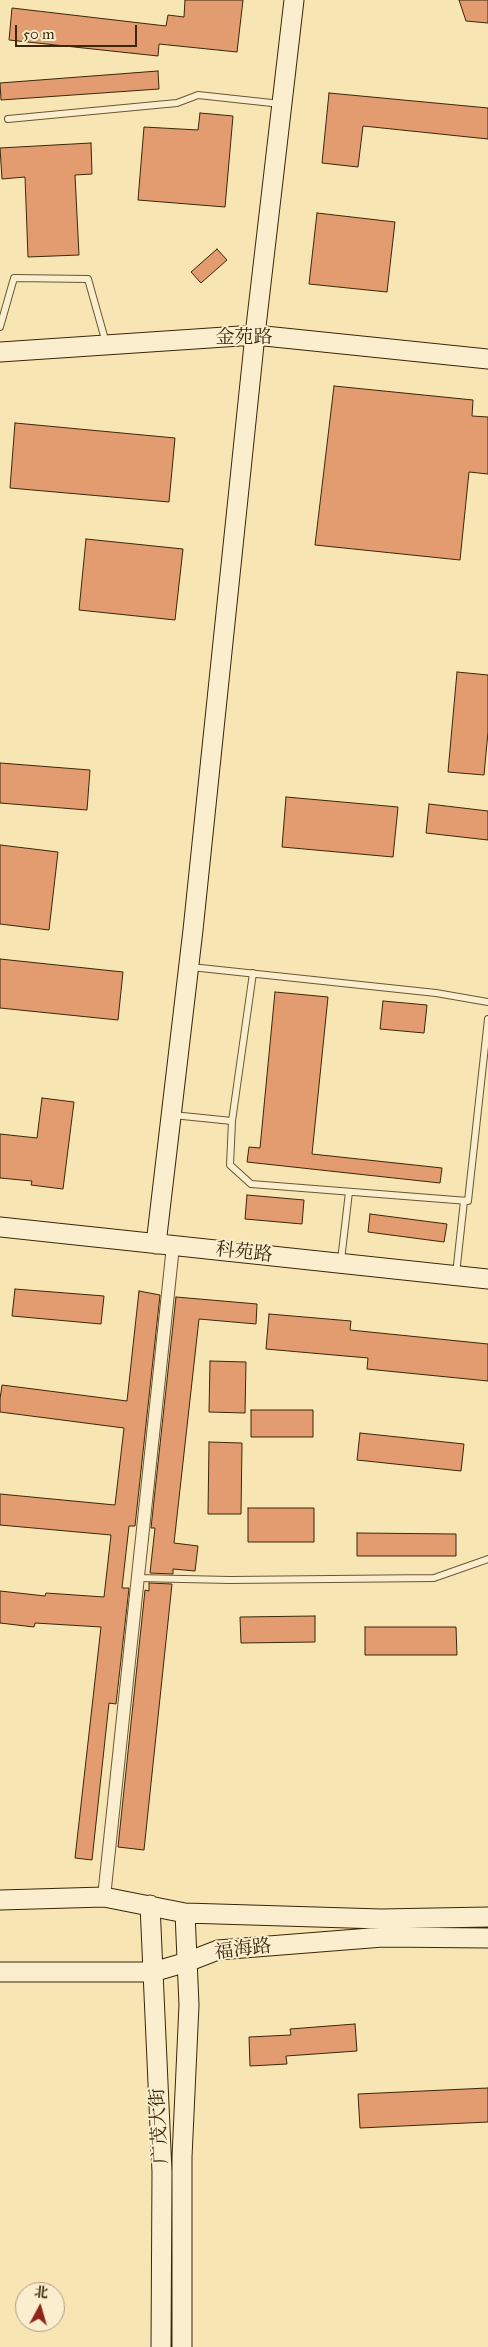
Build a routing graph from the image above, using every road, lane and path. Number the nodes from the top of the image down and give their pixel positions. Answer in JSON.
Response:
{"nodes":[{"id":1,"x":294,"y":0,"type":"edge"},
{"id":2,"x":282,"y":104,"type":"junction"},
{"id":3,"x":8,"y":119,"type":"dead end"},
{"id":4,"x":0,"y":327,"type":"edge"},
{"id":5,"x":255,"y":335,"type":"junction"},
{"id":6,"x":106,"y":345,"type":"junction"},
{"id":7,"x":0,"y":352,"type":"edge"},
{"id":8,"x":488,"y":359,"type":"edge"},
{"id":9,"x":189,"y":966,"type":"junction"},
{"id":10,"x":253,"y":973,"type":"junction"},
{"id":11,"x":488,"y":1002,"type":"edge"},
{"id":12,"x":488,"y":1019,"type":"edge"},
{"id":13,"x":171,"y":1115,"type":"junction"},
{"id":14,"x":232,"y":1121,"type":"junction"},
{"id":15,"x":350,"y":1192,"type":"junction"},
{"id":16,"x":464,"y":1201,"type":"junction"},
{"id":17,"x":0,"y":1227,"type":"edge"},
{"id":18,"x":165,"y":1245,"type":"junction"},
{"id":19,"x":340,"y":1263,"type":"junction"},
{"id":20,"x":456,"y":1276,"type":"junction"},
{"id":21,"x":488,"y":1279,"type":"edge"},
{"id":22,"x":488,"y":1559,"type":"edge"},
{"id":23,"x":137,"y":1578,"type":"junction"},
{"id":24,"x":104,"y":1898,"type":"junction"},
{"id":25,"x":0,"y":1900,"type":"edge"},
{"id":26,"x":150,"y":1905,"type":"junction"},
{"id":27,"x":184,"y":1913,"type":"junction"},
{"id":28,"x":488,"y":1917,"type":"edge"},
{"id":29,"x":488,"y":1938,"type":"edge"},
{"id":30,"x":187,"y":1962,"type":"junction"},
{"id":31,"x":0,"y":1972,"type":"edge"},
{"id":32,"x":153,"y":1972,"type":"junction"},
{"id":33,"x":162,"y":2347,"type":"edge"},
{"id":34,"x":182,"y":2347,"type":"edge"}],
"edges":[{"from":1,"to":2,"type":"street"},
{"from":2,"to":3,"type":"lane"},
{"from":2,"to":5,"type":"street"},
{"from":4,"to":6,"type":"lane"},
{"from":5,"to":6,"type":"street","name":"金苑路"},
{"from":5,"to":8,"type":"street","name":"金苑路"},
{"from":5,"to":9,"type":"street"},
{"from":6,"to":7,"type":"street","name":"金苑路"},
{"from":9,"to":10,"type":"lane"},
{"from":9,"to":13,"type":"street"},
{"from":10,"to":11,"type":"lane"},
{"from":10,"to":14,"type":"lane"},
{"from":12,"to":16,"type":"lane"},
{"from":13,"to":14,"type":"lane"},
{"from":13,"to":18,"type":"street"},
{"from":14,"to":15,"type":"lane"},
{"from":15,"to":16,"type":"lane"},
{"from":15,"to":19,"type":"lane"},
{"from":16,"to":20,"type":"lane"},
{"from":17,"to":18,"type":"street","name":"科苑路"},
{"from":18,"to":19,"type":"street","name":"科苑路"},
{"from":18,"to":23,"type":"street"},
{"from":19,"to":20,"type":"street","name":"科苑路"},
{"from":20,"to":21,"type":"street","name":"科苑路"},
{"from":22,"to":23,"type":"lane"},
{"from":23,"to":24,"type":"street"},
{"from":24,"to":25,"type":"street","name":"福海路"},
{"from":24,"to":26,"type":"street","name":"福海路"},
{"from":26,"to":27,"type":"street","name":"福海路"},
{"from":26,"to":32,"type":"street","name":"广茂大街"},
{"from":27,"to":28,"type":"street","name":"福海路"},
{"from":27,"to":30,"type":"street","name":"广茂大街"},
{"from":29,"to":30,"type":"street","name":"福海路"},
{"from":30,"to":32,"type":"street","name":"福海路"},
{"from":30,"to":34,"type":"street","name":"广茂大街"},
{"from":31,"to":32,"type":"street","name":"福海路"},
{"from":32,"to":33,"type":"street","name":"广茂大街"}]}
